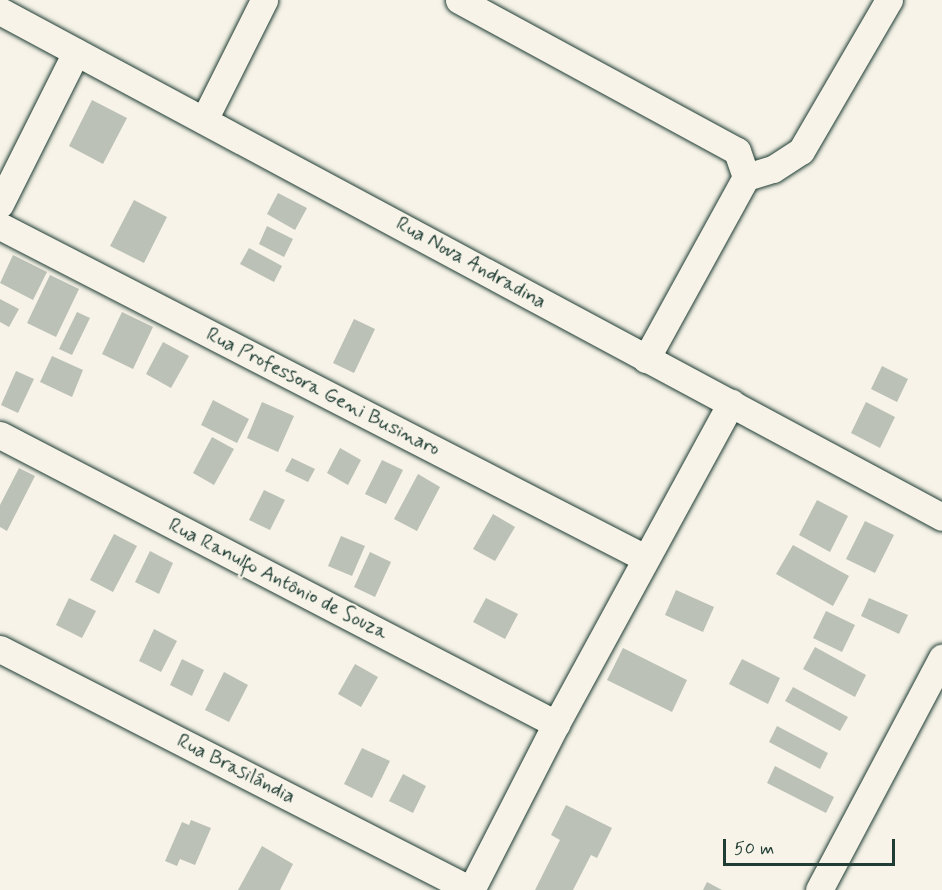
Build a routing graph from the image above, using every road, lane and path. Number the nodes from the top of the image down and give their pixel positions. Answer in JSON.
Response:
{"nodes":[{"id":1,"x":264,"y":0,"type":"edge"},
{"id":2,"x":459,"y":0,"type":"edge"},
{"id":3,"x":889,"y":0,"type":"edge"},
{"id":4,"x":0,"y":11,"type":"edge"},
{"id":5,"x":76,"y":52,"type":"junction"},
{"id":6,"x":205,"y":118,"type":"junction"},
{"id":7,"x":746,"y":177,"type":"junction"},
{"id":8,"x":0,"y":204,"type":"edge"},
{"id":9,"x":0,"y":226,"type":"edge"},
{"id":10,"x":646,"y":359,"type":"junction"},
{"id":11,"x":730,"y":403,"type":"junction"},
{"id":12,"x":0,"y":435,"type":"edge"},
{"id":13,"x":942,"y":517,"type":"edge"},
{"id":14,"x":645,"y":558,"type":"junction"},
{"id":15,"x":0,"y":649,"type":"edge"},
{"id":16,"x":942,"y":658,"type":"edge"},
{"id":17,"x":556,"y":724,"type":"junction"},
{"id":18,"x":471,"y":890,"type":"edge"},
{"id":19,"x":819,"y":890,"type":"edge"}],
"edges":[{"from":1,"to":6,"type":"street"},
{"from":2,"to":7,"type":"street"},
{"from":3,"to":7,"type":"street"},
{"from":4,"to":5,"type":"street","name":"Rua Nova Andradina"},
{"from":5,"to":6,"type":"street","name":"Rua Nova Andradina"},
{"from":5,"to":8,"type":"street"},
{"from":6,"to":10,"type":"street","name":"Rua Nova Andradina"},
{"from":7,"to":10,"type":"street"},
{"from":9,"to":14,"type":"street","name":"Rua Professora Geni Businaro"},
{"from":10,"to":11,"type":"street","name":"Rua Nova Andradina"},
{"from":11,"to":13,"type":"street","name":"Rua Nova Andradina"},
{"from":11,"to":14,"type":"street"},
{"from":12,"to":17,"type":"street","name":"Rua Ranulfo Antônio de Souza"},
{"from":14,"to":17,"type":"street"},
{"from":15,"to":18,"type":"street","name":"Rua Brasilândia"},
{"from":16,"to":19,"type":"street"},
{"from":17,"to":18,"type":"street"}]}
